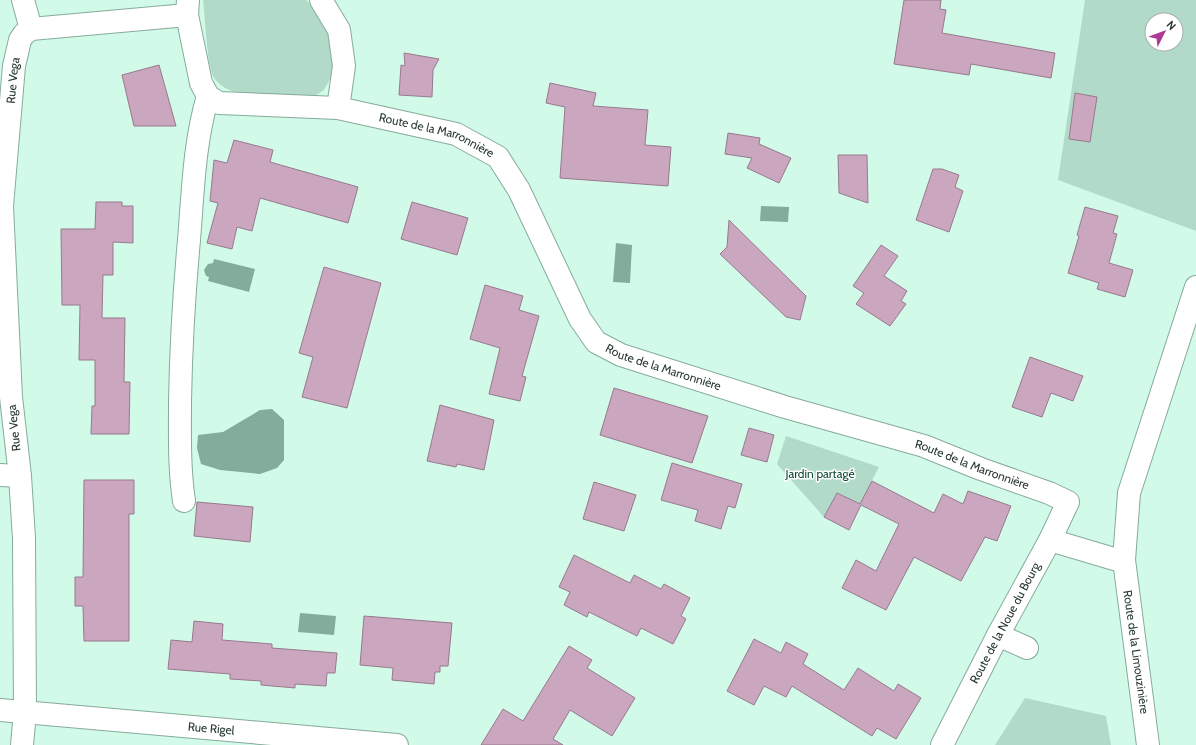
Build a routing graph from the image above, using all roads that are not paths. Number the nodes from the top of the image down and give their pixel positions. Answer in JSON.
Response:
{"nodes":[{"id":1,"x":23,"y":0,"type":"edge"},
{"id":2,"x":321,"y":0,"type":"edge"},
{"id":3,"x":188,"y":8,"type":"edge"},
{"id":4,"x":31,"y":29,"type":"junction"},
{"id":5,"x":208,"y":96,"type":"junction"},
{"id":6,"x":338,"y":108,"type":"junction"},
{"id":7,"x":1,"y":206,"type":"edge"},
{"id":8,"x":1196,"y":287,"type":"edge"},
{"id":9,"x":10,"y":476,"type":"edge"},
{"id":10,"x":184,"y":501,"type":"dead end"},
{"id":11,"x":1068,"y":502,"type":"joint"},
{"id":12,"x":1050,"y":540,"type":"junction"},
{"id":13,"x":1124,"y":560,"type":"junction"},
{"id":14,"x":998,"y":635,"type":"junction"},
{"id":15,"x":1027,"y":648,"type":"dead end"},
{"id":16,"x":0,"y":710,"type":"edge"},
{"id":17,"x":25,"y":712,"type":"junction"},
{"id":18,"x":22,"y":745,"type":"edge"},
{"id":19,"x":396,"y":745,"type":"edge"},
{"id":20,"x":942,"y":745,"type":"edge"},
{"id":21,"x":1148,"y":745,"type":"edge"}],
"edges":[{"from":1,"to":4,"type":"street"},
{"from":2,"to":6,"type":"street"},
{"from":3,"to":4,"type":"street"},
{"from":3,"to":5,"type":"street"},
{"from":4,"to":7,"type":"street","name":"Rue Vega"},
{"from":5,"to":6,"type":"street","name":"Route de la Marronnière"},
{"from":5,"to":10,"type":"street"},
{"from":6,"to":11,"type":"street","name":"Route de la Marronnière"},
{"from":7,"to":9,"type":"street","name":"Rue Vega"},
{"from":8,"to":13,"type":"street","name":"Route de la Limouzinière"},
{"from":9,"to":17,"type":"street","name":"Rue Vega"},
{"from":11,"to":12,"type":"street","name":"Route de la Noue du Bourg"},
{"from":12,"to":13,"type":"street"},
{"from":12,"to":14,"type":"street","name":"Route de la Noue du Bourg"},
{"from":13,"to":21,"type":"street","name":"Route de la Limouzinière"},
{"from":14,"to":15,"type":"street"},
{"from":14,"to":20,"type":"street","name":"Route de la Noue du Bourg"},
{"from":16,"to":17,"type":"street","name":"Rue Rigel"},
{"from":17,"to":18,"type":"street","name":"Rue Vega"},
{"from":17,"to":19,"type":"street","name":"Rue Rigel"}]}
